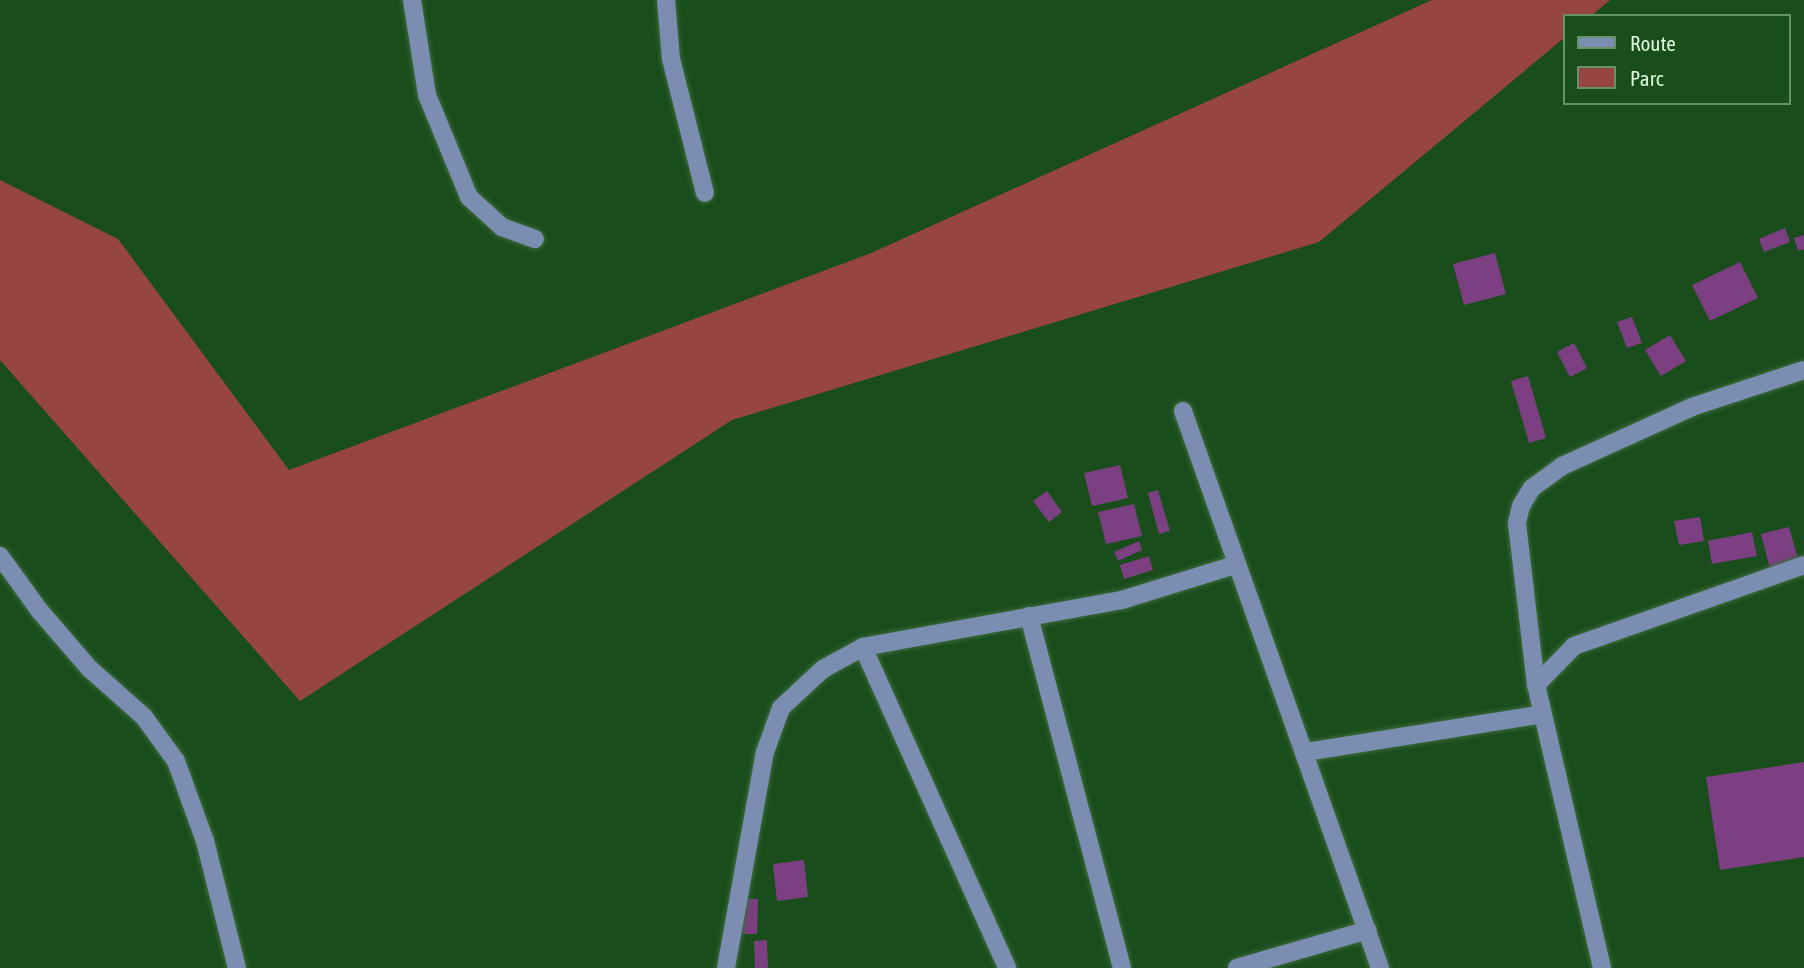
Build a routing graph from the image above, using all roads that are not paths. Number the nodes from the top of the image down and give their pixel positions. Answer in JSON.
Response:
{"nodes":[{"id":1,"x":412,"y":0,"type":"edge"},
{"id":2,"x":666,"y":0,"type":"edge"},
{"id":3,"x":705,"y":193,"type":"dead end"},
{"id":4,"x":535,"y":239,"type":"dead end"},
{"id":5,"x":1804,"y":370,"type":"edge"},
{"id":6,"x":1182,"y":411,"type":"dead end"},
{"id":7,"x":0,"y":556,"type":"edge"},
{"id":8,"x":1236,"y":565,"type":"junction"},
{"id":9,"x":1804,"y":565,"type":"edge"},
{"id":10,"x":1029,"y":616,"type":"junction"},
{"id":11,"x":863,"y":647,"type":"junction"},
{"id":12,"x":1536,"y":685,"type":"junction"},
{"id":13,"x":1542,"y":713,"type":"junction"},
{"id":14,"x":1306,"y":752,"type":"junction"},
{"id":15,"x":1368,"y":930,"type":"junction"},
{"id":16,"x":237,"y":968,"type":"edge"},
{"id":17,"x":726,"y":968,"type":"edge"},
{"id":18,"x":1007,"y":968,"type":"edge"},
{"id":19,"x":1122,"y":968,"type":"edge"},
{"id":20,"x":1237,"y":968,"type":"edge"},
{"id":21,"x":1380,"y":968,"type":"edge"},
{"id":22,"x":1602,"y":968,"type":"edge"}],
"edges":[{"from":1,"to":4,"type":"street"},
{"from":2,"to":3,"type":"street"},
{"from":5,"to":12,"type":"street"},
{"from":6,"to":8,"type":"street"},
{"from":7,"to":16,"type":"street"},
{"from":8,"to":10,"type":"street"},
{"from":8,"to":14,"type":"street"},
{"from":9,"to":12,"type":"street"},
{"from":10,"to":11,"type":"street"},
{"from":10,"to":19,"type":"street"},
{"from":11,"to":17,"type":"street"},
{"from":11,"to":18,"type":"street"},
{"from":12,"to":13,"type":"street"},
{"from":13,"to":14,"type":"street"},
{"from":13,"to":22,"type":"street"},
{"from":14,"to":15,"type":"street"},
{"from":15,"to":20,"type":"street"},
{"from":15,"to":21,"type":"street"}]}
